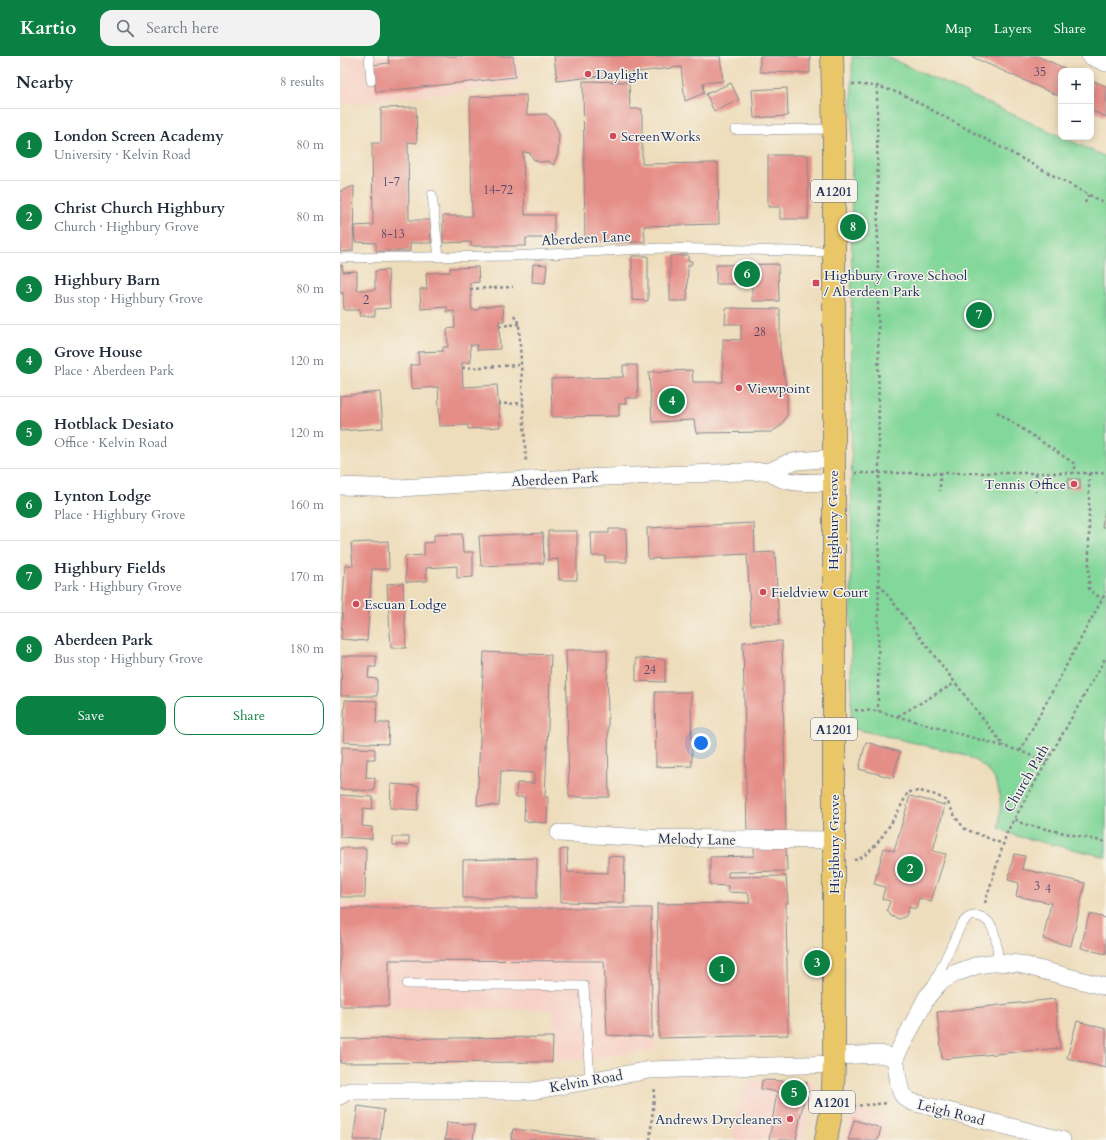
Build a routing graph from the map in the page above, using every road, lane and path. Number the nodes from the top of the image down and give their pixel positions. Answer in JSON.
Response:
{"nodes":[{"id":1,"x":369,"y":56,"type":"edge"},
{"id":2,"x":832,"y":56,"type":"edge"},
{"id":3,"x":1090,"y":56,"type":"edge"},
{"id":4,"x":1106,"y":63,"type":"edge"},
{"id":5,"x":371,"y":81,"type":"dead end"},
{"id":6,"x":846,"y":85,"type":"dead end"},
{"id":7,"x":877,"y":86,"type":"junction"},
{"id":8,"x":834,"y":129,"type":"junction"},
{"id":9,"x":735,"y":130,"type":"dead end"},
{"id":10,"x":432,"y":195,"type":"dead end"},
{"id":11,"x":1088,"y":195,"type":"junction"},
{"id":12,"x":1084,"y":202,"type":"dead end"},
{"id":13,"x":1106,"y":204,"type":"edge"},
{"id":14,"x":834,"y":252,"type":"junction"},
{"id":15,"x":439,"y":257,"type":"junction"},
{"id":16,"x":340,"y":258,"type":"edge"},
{"id":17,"x":513,"y":286,"type":"dead end"},
{"id":18,"x":470,"y":289,"type":"dead end"},
{"id":19,"x":514,"y":315,"type":"dead end"},
{"id":20,"x":519,"y":324,"type":"junction"},
{"id":21,"x":499,"y":326,"type":"dead end"},
{"id":22,"x":521,"y":364,"type":"junction"},
{"id":23,"x":462,"y":368,"type":"dead end"},
{"id":24,"x":523,"y":403,"type":"junction"},
{"id":25,"x":498,"y":404,"type":"dead end"},
{"id":26,"x":997,"y":412,"type":"dead end"},
{"id":27,"x":834,"y":458,"type":"junction"},
{"id":28,"x":771,"y":471,"type":"junction"},
{"id":29,"x":880,"y":472,"type":"junction"},
{"id":30,"x":940,"y":472,"type":"junction"},
{"id":31,"x":1036,"y":473,"type":"junction"},
{"id":32,"x":1075,"y":473,"type":"junction"},
{"id":33,"x":1089,"y":473,"type":"junction"},
{"id":34,"x":1106,"y":473,"type":"edge"},
{"id":35,"x":843,"y":478,"type":"junction"},
{"id":36,"x":527,"y":480,"type":"junction"},
{"id":37,"x":340,"y":486,"type":"edge"},
{"id":38,"x":940,"y":491,"type":"dead end"},
{"id":39,"x":1036,"y":492,"type":"dead end"},
{"id":40,"x":879,"y":584,"type":"junction"},
{"id":41,"x":1106,"y":592,"type":"edge"},
{"id":42,"x":1102,"y":599,"type":"junction"},
{"id":43,"x":1106,"y":657,"type":"edge"},
{"id":44,"x":956,"y":683,"type":"junction"},
{"id":45,"x":834,"y":708,"type":"junction"},
{"id":46,"x":878,"y":711,"type":"junction"},
{"id":47,"x":897,"y":717,"type":"junction"},
{"id":48,"x":1005,"y":747,"type":"junction"},
{"id":49,"x":1020,"y":751,"type":"junction"},
{"id":50,"x":1047,"y":762,"type":"junction"},
{"id":51,"x":1015,"y":819,"type":"junction"},
{"id":52,"x":559,"y":832,"type":"dead end"},
{"id":53,"x":834,"y":840,"type":"junction"},
{"id":54,"x":1106,"y":842,"type":"edge"},
{"id":55,"x":1003,"y":844,"type":"junction"},
{"id":56,"x":834,"y":862,"type":"junction"},
{"id":57,"x":981,"y":917,"type":"junction"},
{"id":58,"x":998,"y":962,"type":"junction"},
{"id":59,"x":407,"y":984,"type":"dead end"},
{"id":60,"x":1106,"y":987,"type":"edge"},
{"id":61,"x":927,"y":997,"type":"junction"},
{"id":62,"x":895,"y":1058,"type":"junction"},
{"id":63,"x":834,"y":1060,"type":"junction"},
{"id":64,"x":657,"y":1070,"type":"junction"},
{"id":65,"x":590,"y":1080,"type":"junction"},
{"id":66,"x":340,"y":1096,"type":"edge"},
{"id":67,"x":912,"y":1102,"type":"junction"},
{"id":68,"x":832,"y":1107,"type":"junction"},
{"id":69,"x":1029,"y":1136,"type":"edge"},
{"id":70,"x":650,"y":1140,"type":"edge"},
{"id":71,"x":826,"y":1140,"type":"edge"},
{"id":72,"x":1062,"y":1140,"type":"edge"}],
"edges":[{"from":1,"to":5,"type":"lane"},
{"from":2,"to":8,"type":"main road","name":"Highbury Grove","number":"A1201"},
{"from":3,"to":4,"type":"street"},
{"from":6,"to":7,"type":"path"},
{"from":7,"to":11,"type":"path"},
{"from":7,"to":29,"type":"path"},
{"from":8,"to":9,"type":"lane"},
{"from":8,"to":14,"type":"main road","name":"Highbury Grove","number":"A1201"},
{"from":10,"to":15,"type":"lane"},
{"from":11,"to":12,"type":"path"},
{"from":11,"to":13,"type":"path"},
{"from":14,"to":15,"type":"lane","name":"Aberdeen Lane"},
{"from":14,"to":27,"type":"main road","name":"Highbury Grove","number":"A1201"},
{"from":15,"to":16,"type":"lane","name":"Aberdeen Lane"},
{"from":17,"to":18,"type":"path"},
{"from":19,"to":20,"type":"path"},
{"from":20,"to":21,"type":"path"},
{"from":20,"to":22,"type":"path"},
{"from":22,"to":23,"type":"path"},
{"from":22,"to":24,"type":"path"},
{"from":24,"to":25,"type":"path"},
{"from":24,"to":36,"type":"path"},
{"from":26,"to":32,"type":"path"},
{"from":27,"to":28,"type":"street","name":"Aberdeen Park"},
{"from":27,"to":35,"type":"main road","name":"Highbury Grove","number":"A1201"},
{"from":28,"to":35,"type":"street"},
{"from":28,"to":36,"type":"street","name":"Aberdeen Park"},
{"from":29,"to":30,"type":"path"},
{"from":29,"to":35,"type":"path"},
{"from":29,"to":40,"type":"path"},
{"from":30,"to":31,"type":"path"},
{"from":30,"to":38,"type":"path"},
{"from":31,"to":32,"type":"path"},
{"from":31,"to":39,"type":"path"},
{"from":32,"to":33,"type":"path"},
{"from":33,"to":34,"type":"path"},
{"from":33,"to":42,"type":"path"},
{"from":35,"to":45,"type":"main road","name":"Highbury Grove","number":"A1201"},
{"from":36,"to":37,"type":"street","name":"Aberdeen Park"},
{"from":40,"to":44,"type":"path"},
{"from":40,"to":46,"type":"path"},
{"from":41,"to":42,"type":"path"},
{"from":42,"to":49,"type":"path"},
{"from":43,"to":50,"type":"path","name":"Church Path"},
{"from":44,"to":47,"type":"path"},
{"from":44,"to":48,"type":"path"},
{"from":45,"to":46,"type":"path"},
{"from":45,"to":53,"type":"main road","name":"Highbury Grove","number":"A1201"},
{"from":46,"to":47,"type":"path"},
{"from":47,"to":48,"type":"path"},
{"from":48,"to":49,"type":"path"},
{"from":49,"to":50,"type":"path"},
{"from":50,"to":51,"type":"path","name":"Church Path"},
{"from":51,"to":54,"type":"path"},
{"from":51,"to":55,"type":"path","name":"Church Path"},
{"from":52,"to":53,"type":"street","name":"Melody Lane"},
{"from":53,"to":56,"type":"main road","name":"Highbury Grove","number":"A1201"},
{"from":55,"to":56,"type":"path"},
{"from":55,"to":57,"type":"path","name":"Church Path"},
{"from":56,"to":63,"type":"main road","name":"Highbury Grove","number":"A1201"},
{"from":57,"to":58,"type":"lane"},
{"from":57,"to":61,"type":"lane"},
{"from":58,"to":60,"type":"street"},
{"from":58,"to":61,"type":"street"},
{"from":59,"to":65,"type":"lane"},
{"from":61,"to":62,"type":"street"},
{"from":62,"to":63,"type":"street","name":"Kelvin Road"},
{"from":62,"to":67,"type":"street","name":"Leigh Road"},
{"from":63,"to":64,"type":"street","name":"Kelvin Road"},
{"from":63,"to":68,"type":"main road","number":"A1201"},
{"from":64,"to":65,"type":"street","name":"Kelvin Road"},
{"from":64,"to":70,"type":"path"},
{"from":65,"to":66,"type":"street","name":"Kelvin Road"},
{"from":67,"to":68,"type":"path"},
{"from":67,"to":69,"type":"street","name":"Leigh Road"},
{"from":68,"to":71,"type":"main road","number":"A1201"},
{"from":69,"to":72,"type":"street","name":"Leigh Road"}]}
